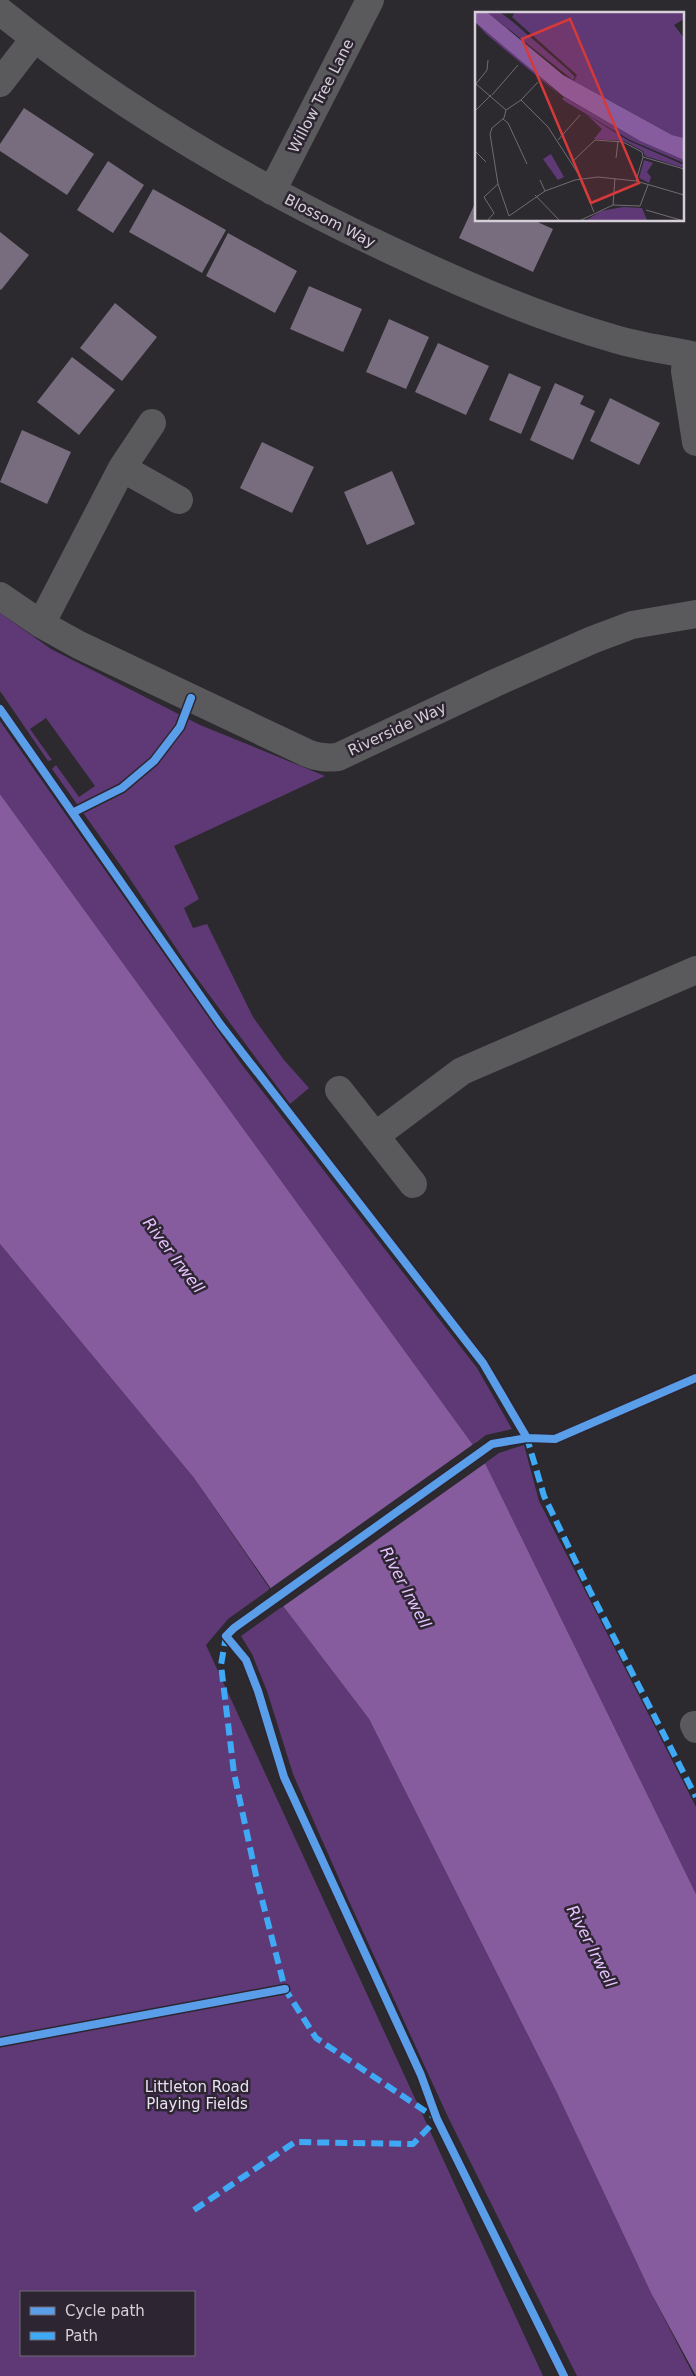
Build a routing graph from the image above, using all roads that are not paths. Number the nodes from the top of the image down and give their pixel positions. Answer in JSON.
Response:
{"nodes":[{"id":1,"x":370,"y":0,"type":"edge"},
{"id":2,"x":0,"y":12,"type":"edge"},
{"id":3,"x":34,"y":39,"type":"junction"},
{"id":4,"x":0,"y":82,"type":"edge"},
{"id":5,"x":272,"y":191,"type":"junction"},
{"id":6,"x":691,"y":355,"type":"edge"},
{"id":7,"x":152,"y":423,"type":"dead end"},
{"id":8,"x":696,"y":442,"type":"edge"},
{"id":9,"x":122,"y":468,"type":"junction"},
{"id":10,"x":179,"y":500,"type":"dead end"},
{"id":11,"x":0,"y":596,"type":"edge"},
{"id":12,"x":696,"y":614,"type":"edge"},
{"id":13,"x":41,"y":624,"type":"junction"},
{"id":14,"x":696,"y":970,"type":"edge"},
{"id":15,"x":339,"y":1090,"type":"dead end"},
{"id":16,"x":375,"y":1136,"type":"junction"},
{"id":17,"x":412,"y":1184,"type":"dead end"}],
"edges":[{"from":1,"to":5,"type":"street","name":"Willow Tree Lane"},
{"from":2,"to":3,"type":"street","name":"Blossom Way"},
{"from":3,"to":4,"type":"street"},
{"from":3,"to":5,"type":"street","name":"Blossom Way"},
{"from":5,"to":6,"type":"street","name":"Blossom Way"},
{"from":6,"to":8,"type":"street"},
{"from":7,"to":9,"type":"street"},
{"from":9,"to":10,"type":"street"},
{"from":9,"to":13,"type":"street"},
{"from":11,"to":13,"type":"street","name":"Riverside Way"},
{"from":12,"to":13,"type":"street","name":"Riverside Way"},
{"from":14,"to":16,"type":"street"},
{"from":15,"to":16,"type":"street"},
{"from":16,"to":17,"type":"street"}]}
